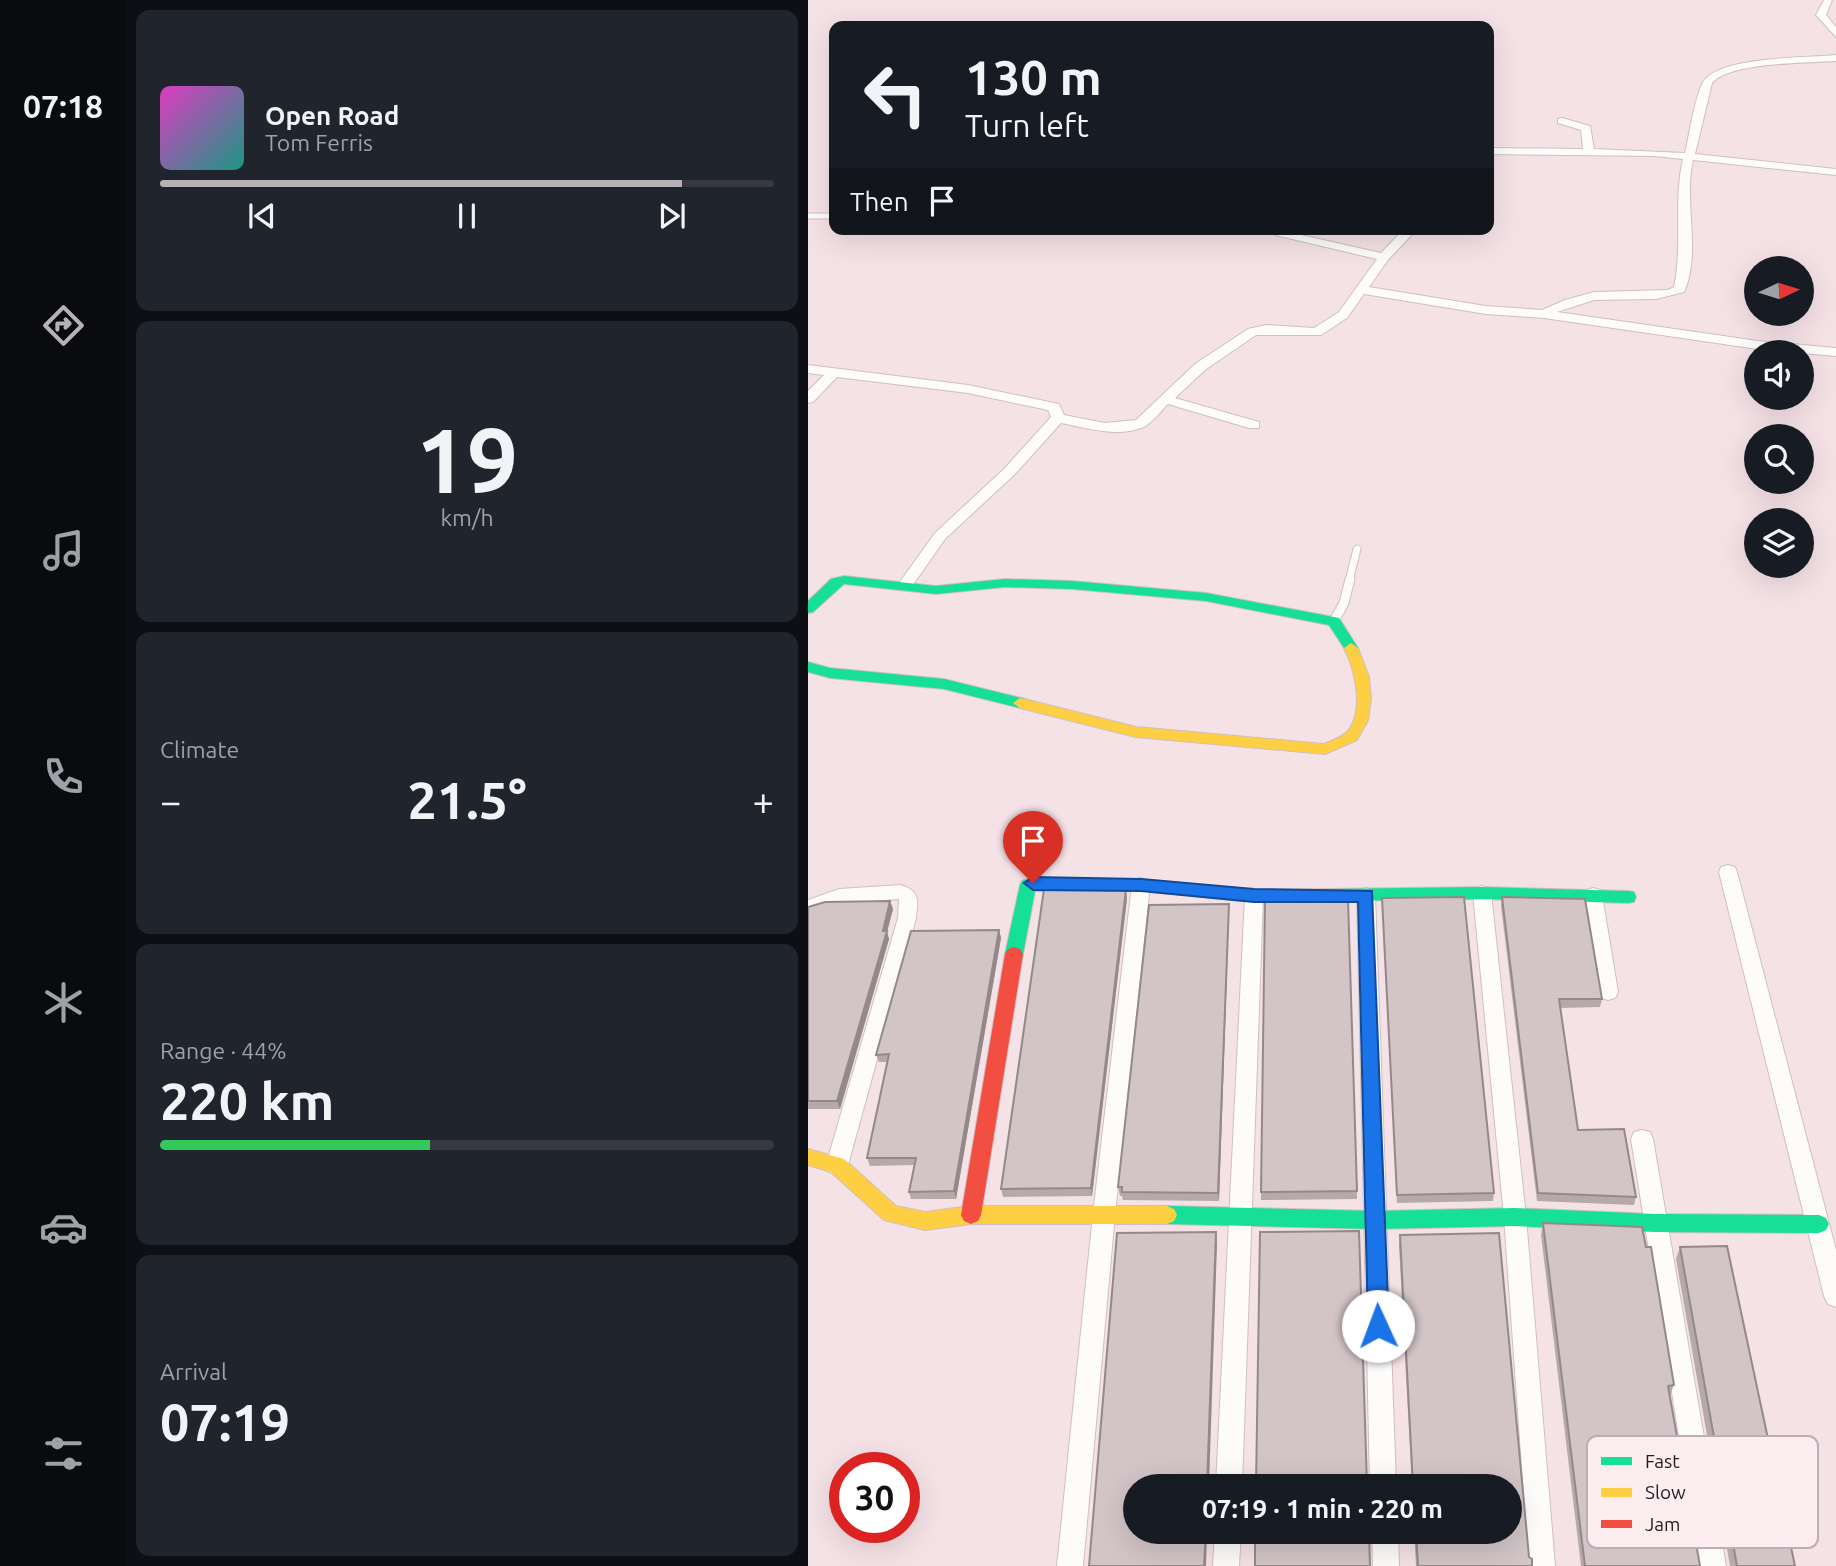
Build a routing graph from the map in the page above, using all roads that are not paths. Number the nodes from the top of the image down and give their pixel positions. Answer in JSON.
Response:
{"nodes":[{"id":1,"x":1828,"y":0,"type":"edge"},
{"id":2,"x":1835,"y":34,"type":"edge"},
{"id":3,"x":1835,"y":58,"type":"edge"},
{"id":4,"x":1562,"y":121,"type":"dead end"},
{"id":5,"x":1494,"y":151,"type":"edge"},
{"id":6,"x":1589,"y":153,"type":"junction"},
{"id":7,"x":1688,"y":158,"type":"junction"},
{"id":8,"x":1835,"y":172,"type":"edge"},
{"id":9,"x":808,"y":216,"type":"edge"},
{"id":10,"x":829,"y":216,"type":"edge"},
{"id":11,"x":1288,"y":235,"type":"edge"},
{"id":12,"x":1405,"y":235,"type":"edge"},
{"id":13,"x":1384,"y":257,"type":"junction"},
{"id":14,"x":1364,"y":290,"type":"junction"},
{"id":15,"x":1544,"y":314,"type":"junction"},
{"id":16,"x":1835,"y":352,"type":"edge"},
{"id":17,"x":808,"y":369,"type":"edge"},
{"id":18,"x":833,"y":373,"type":"junction"},
{"id":19,"x":808,"y":399,"type":"edge"},
{"id":20,"x":1168,"y":400,"type":"junction"},
{"id":21,"x":1058,"y":418,"type":"junction"},
{"id":22,"x":1254,"y":425,"type":"dead end"},
{"id":23,"x":1357,"y":549,"type":"dead end"},
{"id":24,"x":905,"y":586,"type":"junction"},
{"id":25,"x":808,"y":609,"type":"edge"},
{"id":26,"x":1334,"y":621,"type":"junction"},
{"id":27,"x":808,"y":667,"type":"edge"},
{"id":28,"x":1727,"y":872,"type":"dead end"},
{"id":29,"x":1141,"y":885,"type":"junction"},
{"id":30,"x":1482,"y":893,"type":"junction"},
{"id":31,"x":1366,"y":895,"type":"junction"},
{"id":32,"x":1593,"y":895,"type":"junction"},
{"id":33,"x":1254,"y":896,"type":"junction"},
{"id":34,"x":1628,"y":897,"type":"dead end"},
{"id":35,"x":808,"y":907,"type":"edge"},
{"id":36,"x":1608,"y":992,"type":"dead end"},
{"id":37,"x":1642,"y":1139,"type":"dead end"},
{"id":38,"x":808,"y":1157,"type":"edge"},
{"id":39,"x":837,"y":1165,"type":"junction"},
{"id":40,"x":1104,"y":1214,"type":"junction"},
{"id":41,"x":971,"y":1215,"type":"junction"},
{"id":42,"x":1238,"y":1215,"type":"junction"},
{"id":43,"x":1515,"y":1217,"type":"junction"},
{"id":44,"x":1375,"y":1220,"type":"junction"},
{"id":45,"x":1655,"y":1223,"type":"junction"},
{"id":46,"x":1819,"y":1224,"type":"junction"},
{"id":47,"x":1835,"y":1296,"type":"edge"},
{"id":48,"x":1691,"y":1436,"type":"edge"},
{"id":49,"x":1229,"y":1474,"type":"edge"},
{"id":50,"x":1383,"y":1474,"type":"edge"},
{"id":51,"x":1227,"y":1544,"type":"edge"},
{"id":52,"x":1385,"y":1544,"type":"edge"},
{"id":53,"x":1710,"y":1548,"type":"edge"},
{"id":54,"x":1070,"y":1566,"type":"edge"},
{"id":55,"x":1226,"y":1566,"type":"edge"},
{"id":56,"x":1386,"y":1566,"type":"edge"},
{"id":57,"x":1542,"y":1566,"type":"edge"},
{"id":58,"x":1713,"y":1566,"type":"edge"}],
"edges":[{"from":1,"to":2,"type":"street"},
{"from":3,"to":7,"type":"street"},
{"from":4,"to":6,"type":"street"},
{"from":5,"to":6,"type":"street"},
{"from":6,"to":7,"type":"street"},
{"from":7,"to":8,"type":"street"},
{"from":7,"to":15,"type":"street"},
{"from":9,"to":10,"type":"lane"},
{"from":11,"to":13,"type":"street"},
{"from":12,"to":13,"type":"street"},
{"from":13,"to":14,"type":"street"},
{"from":14,"to":15,"type":"street"},
{"from":14,"to":20,"type":"street"},
{"from":15,"to":16,"type":"street"},
{"from":17,"to":18,"type":"street"},
{"from":18,"to":19,"type":"street"},
{"from":18,"to":21,"type":"street"},
{"from":20,"to":21,"type":"street"},
{"from":20,"to":22,"type":"street"},
{"from":21,"to":24,"type":"street"},
{"from":23,"to":26,"type":"lane"},
{"from":24,"to":25,"type":"street"},
{"from":24,"to":26,"type":"street"},
{"from":26,"to":27,"type":"street"},
{"from":28,"to":46,"type":"street"},
{"from":29,"to":33,"type":"street"},
{"from":29,"to":40,"type":"street"},
{"from":29,"to":41,"type":"street"},
{"from":30,"to":31,"type":"street"},
{"from":30,"to":32,"type":"street"},
{"from":30,"to":43,"type":"street"},
{"from":31,"to":33,"type":"street"},
{"from":31,"to":44,"type":"street"},
{"from":32,"to":34,"type":"street"},
{"from":32,"to":36,"type":"street"},
{"from":33,"to":42,"type":"street"},
{"from":35,"to":39,"type":"street"},
{"from":37,"to":45,"type":"street"},
{"from":38,"to":39,"type":"street"},
{"from":39,"to":41,"type":"street"},
{"from":40,"to":41,"type":"street"},
{"from":40,"to":42,"type":"street"},
{"from":40,"to":54,"type":"street"},
{"from":42,"to":44,"type":"street"},
{"from":42,"to":49,"type":"street"},
{"from":43,"to":44,"type":"street"},
{"from":43,"to":45,"type":"street"},
{"from":43,"to":57,"type":"street"},
{"from":44,"to":50,"type":"street"},
{"from":45,"to":46,"type":"street"},
{"from":45,"to":48,"type":"street"},
{"from":46,"to":47,"type":"street"},
{"from":51,"to":55,"type":"street"},
{"from":52,"to":56,"type":"street"},
{"from":53,"to":58,"type":"street"}]}
